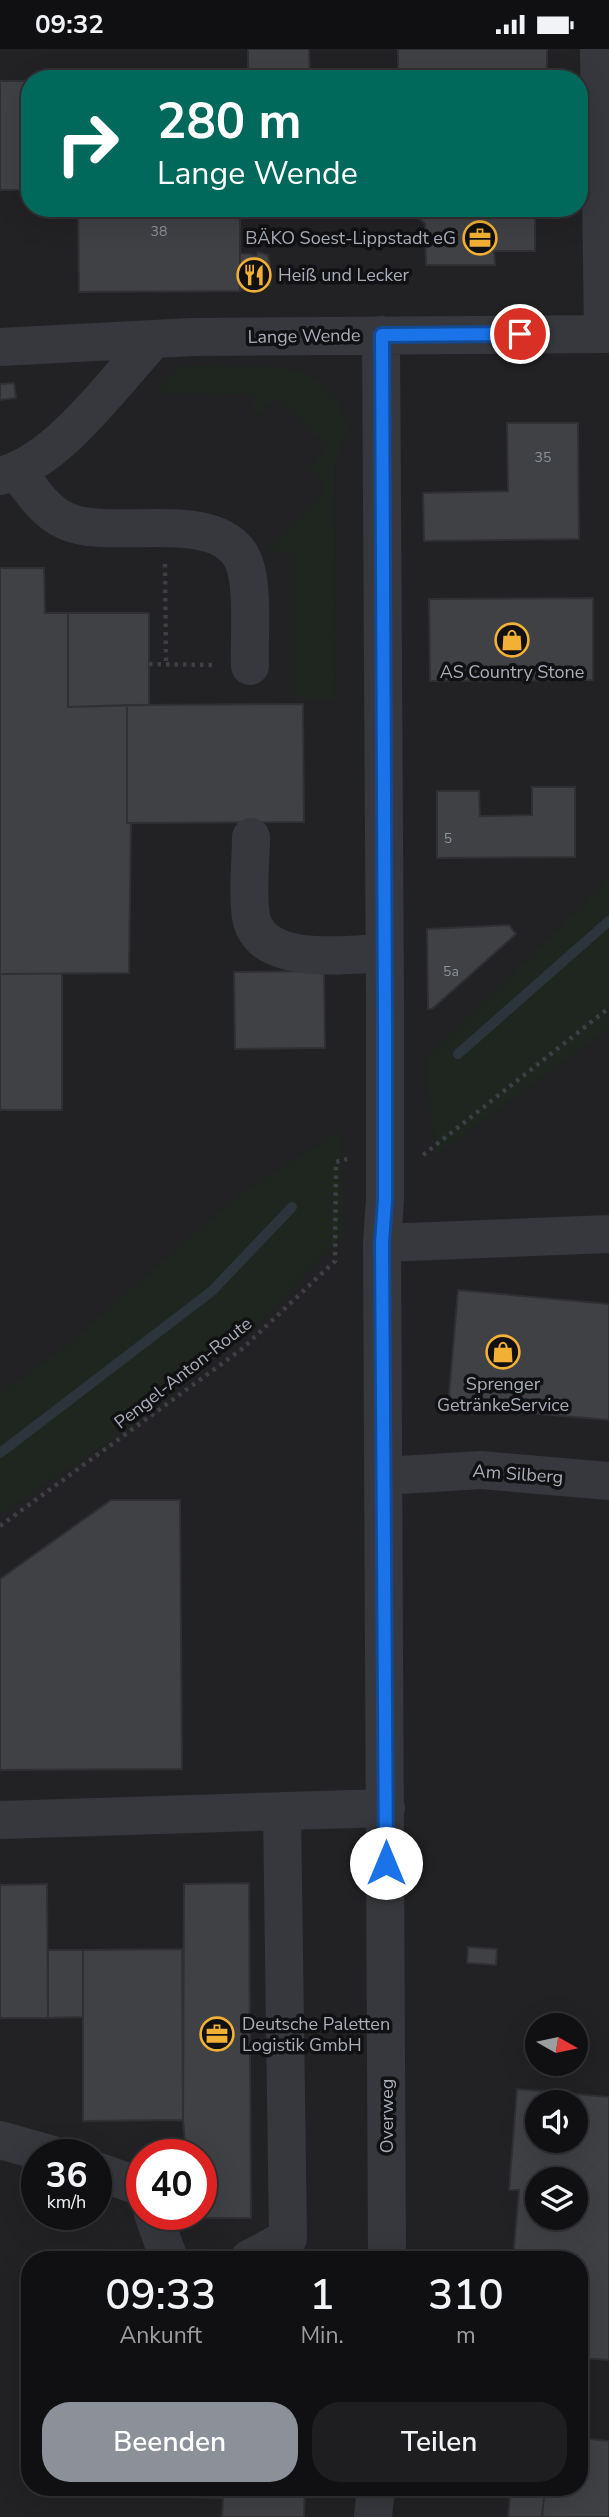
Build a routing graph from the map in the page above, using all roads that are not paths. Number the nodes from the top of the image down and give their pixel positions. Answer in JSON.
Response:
{"nodes":[{"id":1,"x":599,"y":49,"type":"edge"},
{"id":2,"x":606,"y":334,"type":"edge"},
{"id":3,"x":382,"y":335,"type":"junction"},
{"id":4,"x":154,"y":339,"type":"junction"},
{"id":5,"x":1,"y":340,"type":"edge"},
{"id":6,"x":9,"y":474,"type":"edge"},
{"id":7,"x":250,"y":666,"type":"dead end"},
{"id":8,"x":251,"y":837,"type":"dead end"},
{"id":9,"x":384,"y":953,"type":"junction"},
{"id":10,"x":609,"y":1234,"type":"edge"},
{"id":11,"x":382,"y":1243,"type":"junction"},
{"id":12,"x":384,"y":1476,"type":"junction"},
{"id":13,"x":609,"y":1482,"type":"edge"},
{"id":14,"x":386,"y":1808,"type":"junction"},
{"id":15,"x":282,"y":1811,"type":"junction"},
{"id":16,"x":0,"y":1820,"type":"edge"},
{"id":17,"x":0,"y":2140,"type":"edge"},
{"id":18,"x":21,"y":2146,"type":"edge"},
{"id":19,"x":159,"y":2230,"type":"edge"},
{"id":20,"x":166,"y":2251,"type":"edge"},
{"id":21,"x":264,"y":2251,"type":"edge"},
{"id":22,"x":387,"y":2251,"type":"edge"},
{"id":23,"x":375,"y":2496,"type":"edge"},
{"id":24,"x":373,"y":2517,"type":"edge"}],
"edges":[{"from":1,"to":2,"type":"street"},
{"from":2,"to":3,"type":"street","name":"Lange Wende"},
{"from":3,"to":4,"type":"street","name":"Lange Wende"},
{"from":3,"to":9,"type":"street","name":"Overweg"},
{"from":4,"to":5,"type":"street","name":"Lange Wende"},
{"from":4,"to":6,"type":"street"},
{"from":6,"to":7,"type":"street"},
{"from":8,"to":9,"type":"street"},
{"from":9,"to":11,"type":"street","name":"Overweg"},
{"from":10,"to":11,"type":"street"},
{"from":11,"to":12,"type":"street","name":"Overweg"},
{"from":12,"to":13,"type":"street","name":"Am Silberg"},
{"from":12,"to":14,"type":"street","name":"Overweg"},
{"from":14,"to":15,"type":"street"},
{"from":14,"to":22,"type":"street","name":"Overweg"},
{"from":15,"to":16,"type":"street"},
{"from":15,"to":21,"type":"street"},
{"from":17,"to":18,"type":"street"},
{"from":19,"to":20,"type":"street"},
{"from":23,"to":24,"type":"street"}]}
